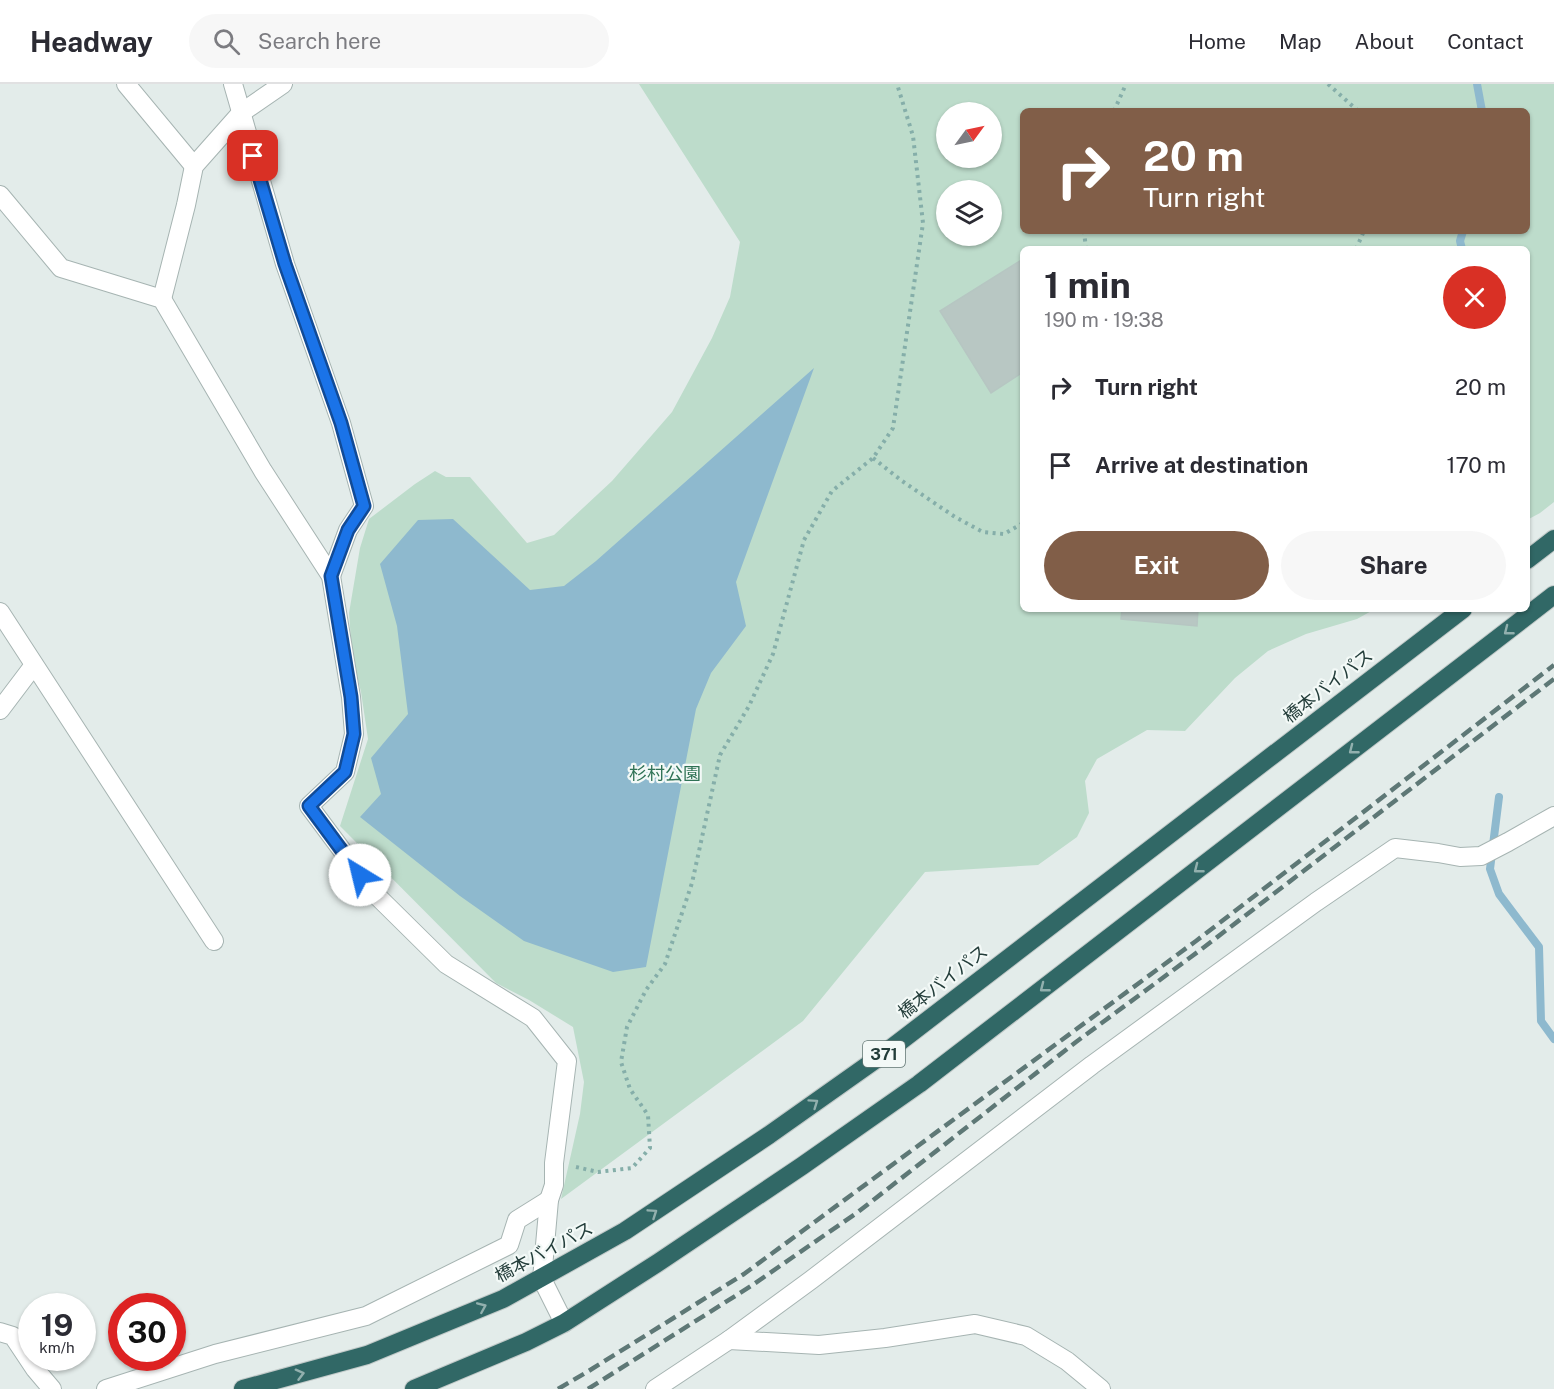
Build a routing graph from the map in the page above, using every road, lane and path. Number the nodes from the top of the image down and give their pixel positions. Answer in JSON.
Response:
{"nodes":[{"id":1,"x":126,"y":84,"type":"edge"},
{"id":2,"x":233,"y":84,"type":"edge"},
{"id":3,"x":283,"y":84,"type":"edge"},
{"id":4,"x":897,"y":84,"type":"edge"},
{"id":5,"x":1126,"y":84,"type":"edge"},
{"id":6,"x":1328,"y":84,"type":"edge"},
{"id":7,"x":1115,"y":108,"type":"edge"},
{"id":8,"x":1355,"y":108,"type":"edge"},
{"id":9,"x":241,"y":113,"type":"junction"},
{"id":10,"x":194,"y":166,"type":"junction"},
{"id":11,"x":0,"y":195,"type":"edge"},
{"id":12,"x":162,"y":299,"type":"junction"},
{"id":13,"x":873,"y":458,"type":"junction"},
{"id":14,"x":1020,"y":525,"type":"edge"},
{"id":15,"x":1554,"y":539,"type":"edge"},
{"id":16,"x":1530,"y":558,"type":"edge"},
{"id":17,"x":331,"y":576,"type":"junction"},
{"id":18,"x":1554,"y":596,"type":"edge"},
{"id":19,"x":0,"y":612,"type":"edge"},
{"id":20,"x":1459,"y":612,"type":"edge"},
{"id":21,"x":34,"y":666,"type":"junction"},
{"id":22,"x":0,"y":710,"type":"edge"},
{"id":23,"x":1554,"y":816,"type":"edge"},
{"id":24,"x":214,"y":941,"type":"dead end"},
{"id":25,"x":554,"y":1163,"type":"junction"},
{"id":26,"x":549,"y":1200,"type":"junction"},
{"id":27,"x":542,"y":1279,"type":"junction"},
{"id":28,"x":564,"y":1323,"type":"junction"},
{"id":29,"x":0,"y":1332,"type":"edge"},
{"id":30,"x":729,"y":1340,"type":"junction"},
{"id":31,"x":52,"y":1389,"type":"edge"},
{"id":32,"x":106,"y":1389,"type":"edge"},
{"id":33,"x":243,"y":1389,"type":"edge"},
{"id":34,"x":414,"y":1389,"type":"edge"},
{"id":35,"x":655,"y":1389,"type":"edge"},
{"id":36,"x":1101,"y":1389,"type":"edge"}],
"edges":[{"from":1,"to":10,"type":"street"},
{"from":2,"to":9,"type":"street"},
{"from":3,"to":9,"type":"street"},
{"from":4,"to":13,"type":"path"},
{"from":5,"to":7,"type":"path"},
{"from":6,"to":8,"type":"path"},
{"from":9,"to":10,"type":"street"},
{"from":9,"to":17,"type":"street"},
{"from":10,"to":12,"type":"street"},
{"from":11,"to":12,"type":"street"},
{"from":12,"to":17,"type":"street"},
{"from":13,"to":14,"type":"path"},
{"from":13,"to":25,"type":"path"},
{"from":15,"to":16,"type":"highway"},
{"from":17,"to":25,"type":"street"},
{"from":18,"to":28,"type":"highway","number":"371","one_way":true},
{"from":19,"to":21,"type":"street"},
{"from":27,"to":20,"type":"highway","name":"橋本バイパス","number":"371","one_way":true},
{"from":21,"to":22,"type":"street"},
{"from":21,"to":24,"type":"street"},
{"from":23,"to":30,"type":"street"},
{"from":25,"to":26,"type":"street"},
{"from":26,"to":27,"type":"street"},
{"from":26,"to":32,"type":"street"},
{"from":27,"to":28,"type":"street"},
{"from":33,"to":27,"type":"highway","name":"橋本バイパス","number":"371","one_way":true},
{"from":28,"to":34,"type":"highway","number":"371"},
{"from":29,"to":31,"type":"street"},
{"from":30,"to":35,"type":"street"},
{"from":30,"to":36,"type":"street"}]}
